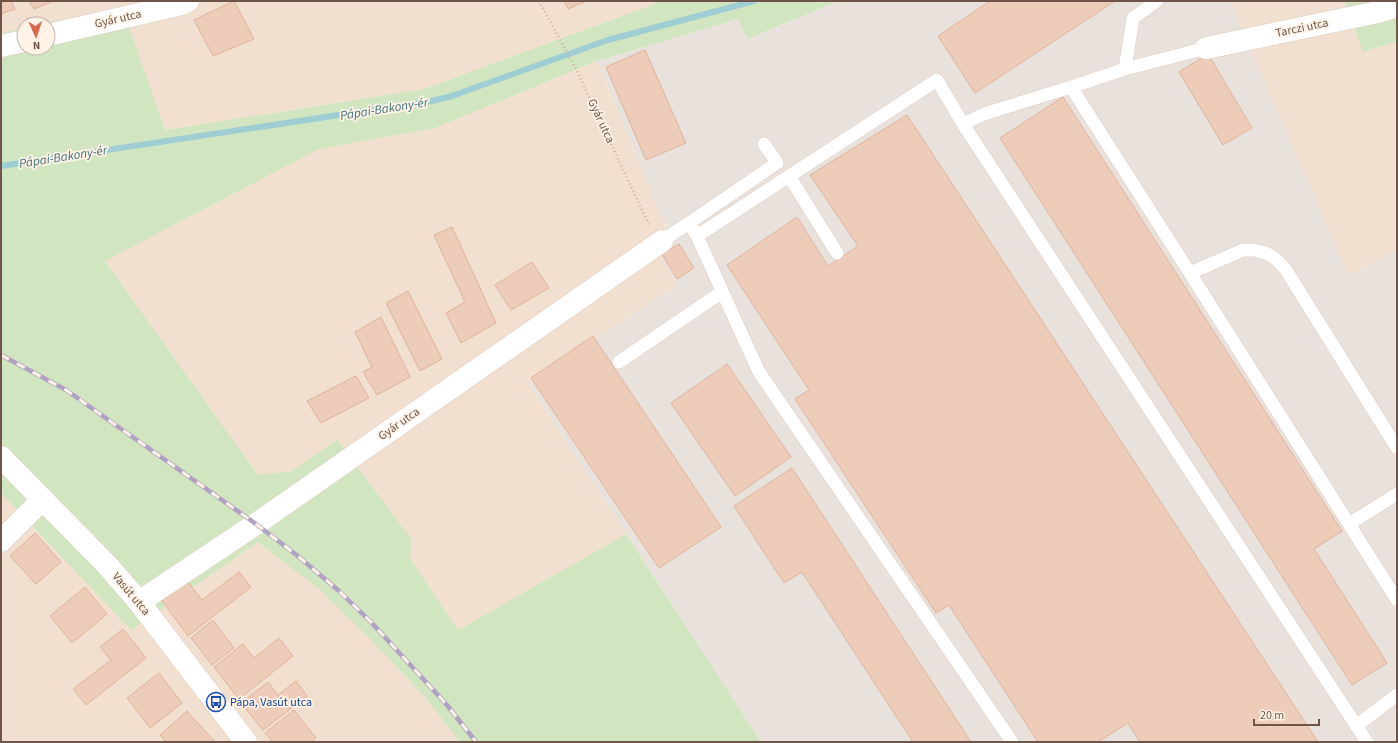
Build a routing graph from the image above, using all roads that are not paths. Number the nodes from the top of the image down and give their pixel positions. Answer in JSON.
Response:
{"nodes":[{"id":1,"x":188,"y":1,"type":"edge"},
{"id":2,"x":1157,"y":1,"type":"edge"},
{"id":3,"x":1397,"y":6,"type":"edge"},
{"id":4,"x":56,"y":33,"type":"edge"},
{"id":5,"x":16,"y":43,"type":"edge"},
{"id":6,"x":1,"y":46,"type":"edge"},
{"id":7,"x":1206,"y":48,"type":"joint"},
{"id":8,"x":1125,"y":69,"type":"junction"},
{"id":9,"x":1071,"y":88,"type":"junction"},
{"id":10,"x":963,"y":124,"type":"junction"},
{"id":11,"x":764,"y":144,"type":"dead end"},
{"id":12,"x":789,"y":176,"type":"junction"},
{"id":13,"x":689,"y":223,"type":"junction"},
{"id":14,"x":697,"y":236,"type":"junction"},
{"id":15,"x":660,"y":242,"type":"joint"},
{"id":16,"x":837,"y":253,"type":"dead end"},
{"id":17,"x":1190,"y":273,"type":"junction"},
{"id":18,"x":722,"y":292,"type":"junction"},
{"id":19,"x":619,"y":362,"type":"dead end"},
{"id":20,"x":1397,"y":448,"type":"edge"},
{"id":21,"x":1,"y":457,"type":"edge"},
{"id":22,"x":1397,"y":494,"type":"edge"},
{"id":23,"x":43,"y":499,"type":"junction"},
{"id":24,"x":1349,"y":524,"type":"junction"},
{"id":25,"x":1,"y":541,"type":"edge"},
{"id":26,"x":1397,"y":600,"type":"edge"},
{"id":27,"x":139,"y":602,"type":"junction"},
{"id":28,"x":1397,"y":695,"type":"edge"},
{"id":29,"x":1356,"y":726,"type":"junction"},
{"id":30,"x":246,"y":742,"type":"edge"},
{"id":31,"x":1012,"y":742,"type":"edge"},
{"id":32,"x":1367,"y":742,"type":"edge"}],
"edges":[{"from":1,"to":4,"type":"street","name":"Gyár utca"},
{"from":2,"to":8,"type":"lane"},
{"from":3,"to":7,"type":"street","name":"Tarczi utca"},
{"from":5,"to":6,"type":"street"},
{"from":7,"to":8,"type":"lane"},
{"from":8,"to":9,"type":"lane"},
{"from":9,"to":10,"type":"lane"},
{"from":9,"to":17,"type":"lane"},
{"from":10,"to":12,"type":"lane"},
{"from":10,"to":29,"type":"lane"},
{"from":11,"to":13,"type":"lane"},
{"from":12,"to":14,"type":"lane"},
{"from":12,"to":16,"type":"lane"},
{"from":13,"to":14,"type":"lane"},
{"from":13,"to":15,"type":"lane"},
{"from":14,"to":18,"type":"lane"},
{"from":15,"to":27,"type":"street","name":"Gyár utca"},
{"from":17,"to":20,"type":"lane"},
{"from":17,"to":24,"type":"lane"},
{"from":18,"to":19,"type":"lane"},
{"from":18,"to":31,"type":"lane"},
{"from":21,"to":23,"type":"street","name":"Vasút utca"},
{"from":22,"to":24,"type":"lane"},
{"from":23,"to":25,"type":"street"},
{"from":23,"to":27,"type":"street","name":"Vasút utca"},
{"from":24,"to":26,"type":"lane"},
{"from":27,"to":30,"type":"street","name":"Vasút utca"},
{"from":28,"to":29,"type":"lane"},
{"from":29,"to":32,"type":"lane"}]}
